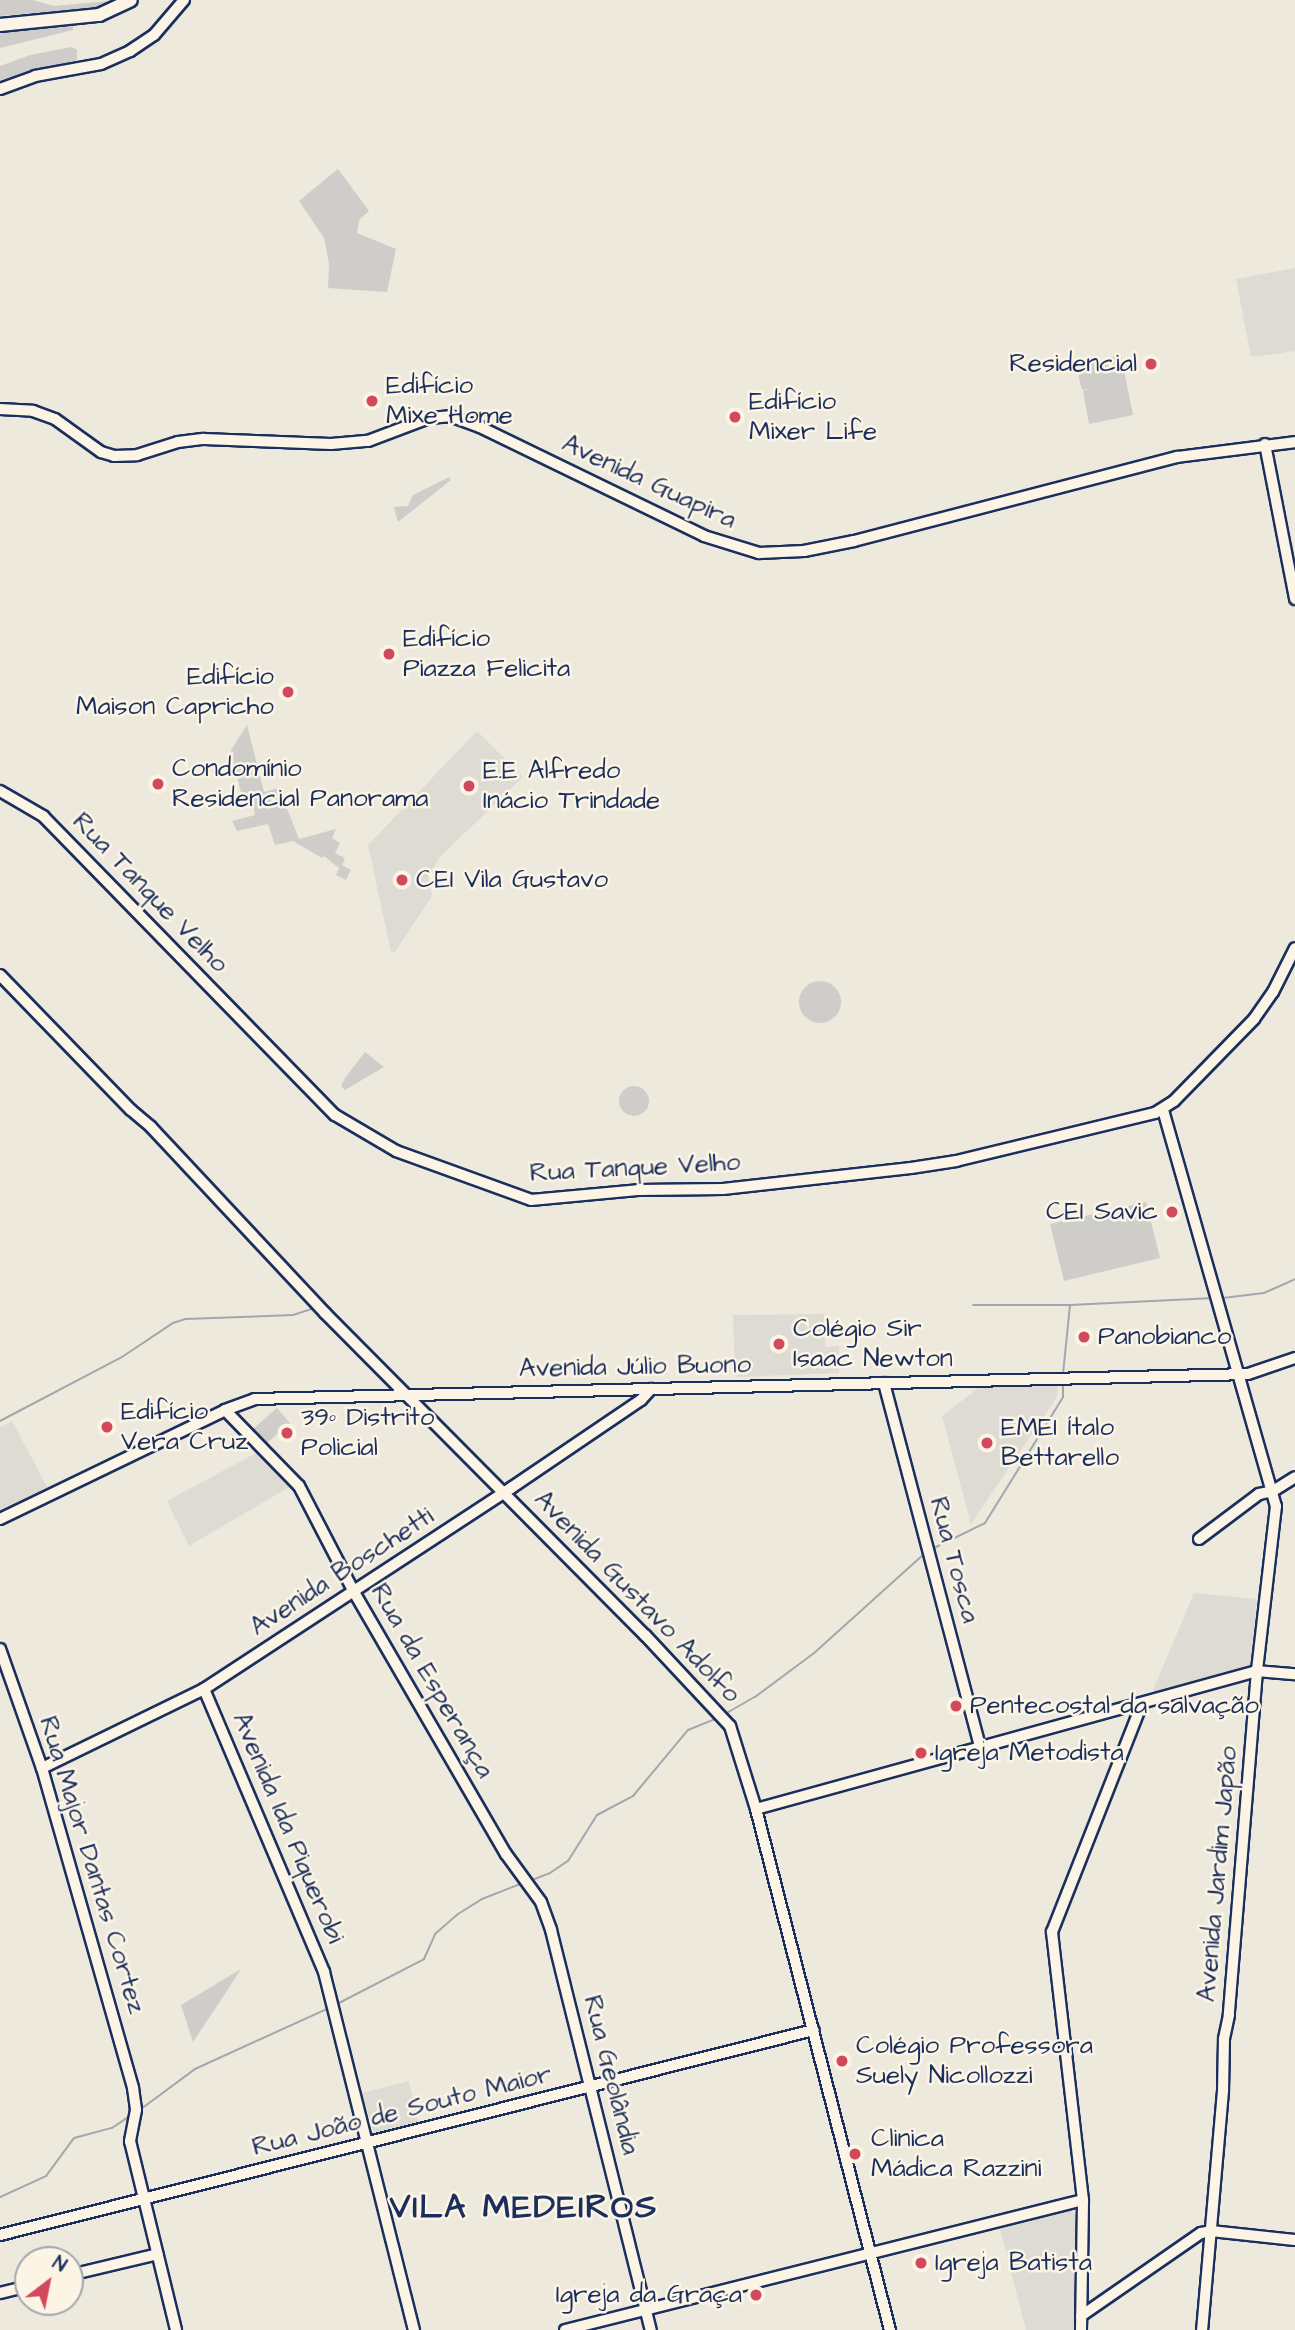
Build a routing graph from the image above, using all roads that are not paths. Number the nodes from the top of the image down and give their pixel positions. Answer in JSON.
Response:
{"nodes":[{"id":1,"x":184,"y":0,"type":"edge"},
{"id":2,"x":127,"y":1,"type":"edge"},
{"id":3,"x":0,"y":25,"type":"edge"},
{"id":4,"x":0,"y":89,"type":"edge"},
{"id":5,"x":0,"y":409,"type":"edge"},
{"id":6,"x":1295,"y":442,"type":"edge"},
{"id":7,"x":1265,"y":444,"type":"junction"},
{"id":8,"x":1295,"y":599,"type":"edge"},
{"id":9,"x":0,"y":791,"type":"edge"},
{"id":10,"x":1295,"y":948,"type":"edge"},
{"id":11,"x":0,"y":975,"type":"edge"},
{"id":12,"x":1163,"y":1110,"type":"junction"},
{"id":13,"x":1295,"y":1358,"type":"edge"},
{"id":14,"x":1237,"y":1374,"type":"junction"},
{"id":15,"x":884,"y":1383,"type":"junction"},
{"id":16,"x":651,"y":1389,"type":"junction"},
{"id":17,"x":406,"y":1394,"type":"junction"},
{"id":18,"x":225,"y":1410,"type":"junction"},
{"id":19,"x":1290,"y":1484,"type":"edge"},
{"id":20,"x":1273,"y":1491,"type":"junction"},
{"id":21,"x":503,"y":1492,"type":"junction"},
{"id":22,"x":0,"y":1519,"type":"edge"},
{"id":23,"x":1199,"y":1539,"type":"dead end"},
{"id":24,"x":354,"y":1592,"type":"junction"},
{"id":25,"x":0,"y":1649,"type":"edge"},
{"id":26,"x":1257,"y":1671,"type":"junction"},
{"id":27,"x":1295,"y":1674,"type":"edge"},
{"id":28,"x":204,"y":1689,"type":"junction"},
{"id":29,"x":1142,"y":1703,"type":"junction"},
{"id":30,"x":981,"y":1749,"type":"junction"},
{"id":31,"x":42,"y":1768,"type":"junction"},
{"id":32,"x":756,"y":1809,"type":"junction"},
{"id":33,"x":526,"y":1882,"type":"joint"},
{"id":34,"x":814,"y":2030,"type":"junction"},
{"id":35,"x":590,"y":2088,"type":"junction"},
{"id":36,"x":367,"y":2143,"type":"junction"},
{"id":37,"x":143,"y":2198,"type":"junction"},
{"id":38,"x":1083,"y":2200,"type":"junction"},
{"id":39,"x":1211,"y":2231,"type":"junction"},
{"id":40,"x":0,"y":2235,"type":"edge"},
{"id":41,"x":1295,"y":2240,"type":"edge"},
{"id":42,"x":158,"y":2254,"type":"junction"},
{"id":43,"x":872,"y":2255,"type":"junction"},
{"id":44,"x":84,"y":2272,"type":"edge"},
{"id":45,"x":646,"y":2311,"type":"junction"},
{"id":46,"x":1082,"y":2316,"type":"junction"},
{"id":47,"x":176,"y":2330,"type":"edge"},
{"id":48,"x":414,"y":2330,"type":"edge"},
{"id":49,"x":565,"y":2330,"type":"edge"},
{"id":50,"x":651,"y":2330,"type":"edge"},
{"id":51,"x":890,"y":2330,"type":"edge"},
{"id":52,"x":1081,"y":2330,"type":"edge"},
{"id":53,"x":1202,"y":2330,"type":"edge"}],
"edges":[{"from":1,"to":4,"type":"street"},
{"from":2,"to":3,"type":"main road"},
{"from":5,"to":7,"type":"street","name":"Avenida Guapira"},
{"from":6,"to":7,"type":"street","name":"Avenida Guapira"},
{"from":7,"to":8,"type":"street"},
{"from":9,"to":12,"type":"street","name":"Rua Tanque Velho"},
{"from":10,"to":12,"type":"street"},
{"from":11,"to":17,"type":"street","name":"Avenida Gustavo Adolfo"},
{"from":12,"to":14,"type":"street","name":"Avenida Jardim Japão"},
{"from":13,"to":14,"type":"street","name":"Avenida Júlio Buono"},
{"from":14,"to":15,"type":"street","name":"Avenida Júlio Buono"},
{"from":14,"to":20,"type":"street","name":"Avenida Jardim Japão"},
{"from":15,"to":16,"type":"street","name":"Avenida Júlio Buono"},
{"from":15,"to":30,"type":"street","name":"Rua Tosca"},
{"from":16,"to":17,"type":"street","name":"Avenida Júlio Buono"},
{"from":16,"to":21,"type":"street","name":"Avenida Boschetti"},
{"from":17,"to":18,"type":"street","name":"Avenida Júlio Buono"},
{"from":17,"to":21,"type":"street","name":"Avenida Gustavo Adolfo"},
{"from":18,"to":22,"type":"street","name":"Avenida Júlio Buono"},
{"from":18,"to":24,"type":"street","name":"Rua da Esperança"},
{"from":19,"to":20,"type":"street"},
{"from":20,"to":23,"type":"street"},
{"from":20,"to":26,"type":"street","name":"Avenida Jardim Japão"},
{"from":21,"to":24,"type":"street","name":"Avenida Boschetti"},
{"from":21,"to":32,"type":"street","name":"Avenida Gustavo Adolfo"},
{"from":24,"to":28,"type":"street","name":"Avenida Boschetti"},
{"from":24,"to":33,"type":"street","name":"Rua da Esperança"},
{"from":25,"to":31,"type":"street","name":"Rua Major Dantas Cortez"},
{"from":26,"to":27,"type":"street"},
{"from":26,"to":29,"type":"street"},
{"from":26,"to":39,"type":"street","name":"Avenida Jardim Japão"},
{"from":28,"to":31,"type":"street","name":"Avenida Boschetti"},
{"from":28,"to":36,"type":"street","name":"Avenida Ida Piquerobi"},
{"from":29,"to":30,"type":"street"},
{"from":29,"to":38,"type":"street"},
{"from":30,"to":32,"type":"street"},
{"from":31,"to":37,"type":"street","name":"Rua Major Dantas Cortez"},
{"from":32,"to":34,"type":"street","name":"Avenida Gustavo Adolfo"},
{"from":33,"to":35,"type":"street","name":"Rua Geolândia"},
{"from":34,"to":35,"type":"street","name":"Rua João de Souto Maior"},
{"from":34,"to":43,"type":"street","name":"Avenida Gustavo Adolfo"},
{"from":35,"to":36,"type":"street","name":"Rua João de Souto Maior"},
{"from":35,"to":45,"type":"street","name":"Rua Geolândia"},
{"from":36,"to":37,"type":"street","name":"Rua João de Souto Maior"},
{"from":36,"to":48,"type":"street","name":"Avenida Ida Piquerobi"},
{"from":37,"to":40,"type":"street","name":"Rua João de Souto Maior"},
{"from":37,"to":42,"type":"street"},
{"from":38,"to":43,"type":"street"},
{"from":38,"to":46,"type":"street"},
{"from":39,"to":41,"type":"street"},
{"from":39,"to":46,"type":"street"},
{"from":39,"to":53,"type":"street","name":"Avenida Jardim Japão"},
{"from":42,"to":44,"type":"street"},
{"from":42,"to":47,"type":"street"},
{"from":43,"to":45,"type":"street"},
{"from":43,"to":51,"type":"street","name":"Avenida Gustavo Adolfo"},
{"from":45,"to":49,"type":"street"},
{"from":45,"to":50,"type":"street","name":"Rua Geolândia"},
{"from":46,"to":52,"type":"street"}]}
